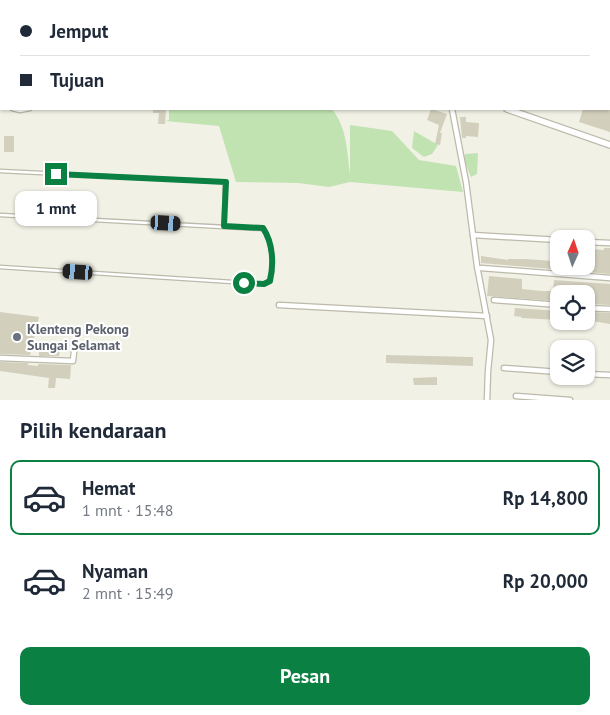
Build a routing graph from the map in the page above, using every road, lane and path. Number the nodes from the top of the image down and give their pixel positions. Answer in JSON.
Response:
{"nodes":[{"id":1,"x":452,"y":110,"type":"edge"},
{"id":2,"x":510,"y":110,"type":"edge"},
{"id":3,"x":610,"y":145,"type":"edge"},
{"id":4,"x":0,"y":171,"type":"edge"},
{"id":5,"x":0,"y":215,"type":"edge"},
{"id":6,"x":224,"y":226,"type":"junction"},
{"id":7,"x":472,"y":235,"type":"junction"},
{"id":8,"x":550,"y":239,"type":"edge"},
{"id":9,"x":595,"y":242,"type":"edge"},
{"id":10,"x":610,"y":243,"type":"edge"},
{"id":11,"x":0,"y":267,"type":"edge"},
{"id":12,"x":481,"y":268,"type":"dead end"},
{"id":13,"x":610,"y":278,"type":"edge"},
{"id":14,"x":494,"y":300,"type":"dead end"},
{"id":15,"x":279,"y":304,"type":"dead end"},
{"id":16,"x":550,"y":305,"type":"edge"},
{"id":17,"x":595,"y":309,"type":"edge"},
{"id":18,"x":610,"y":310,"type":"edge"},
{"id":19,"x":487,"y":316,"type":"junction"},
{"id":20,"x":75,"y":342,"type":"dead end"},
{"id":21,"x":0,"y":358,"type":"edge"},
{"id":22,"x":504,"y":368,"type":"dead end"},
{"id":23,"x":550,"y":371,"type":"edge"},
{"id":24,"x":595,"y":374,"type":"edge"},
{"id":25,"x":610,"y":375,"type":"edge"},
{"id":26,"x":516,"y":396,"type":"dead end"},
{"id":27,"x":487,"y":400,"type":"edge"},
{"id":28,"x":570,"y":400,"type":"edge"}],
"edges":[{"from":1,"to":7,"type":"street"},
{"from":2,"to":3,"type":"street"},
{"from":4,"to":6,"type":"lane"},
{"from":5,"to":6,"type":"lane"},
{"from":6,"to":11,"type":"lane"},
{"from":7,"to":8,"type":"street"},
{"from":7,"to":19,"type":"street"},
{"from":9,"to":10,"type":"street"},
{"from":12,"to":13,"type":"street"},
{"from":14,"to":16,"type":"street"},
{"from":15,"to":19,"type":"street"},
{"from":17,"to":18,"type":"street"},
{"from":19,"to":27,"type":"street"},
{"from":20,"to":21,"type":"street"},
{"from":22,"to":23,"type":"street"},
{"from":24,"to":25,"type":"street"},
{"from":26,"to":28,"type":"street"}]}
